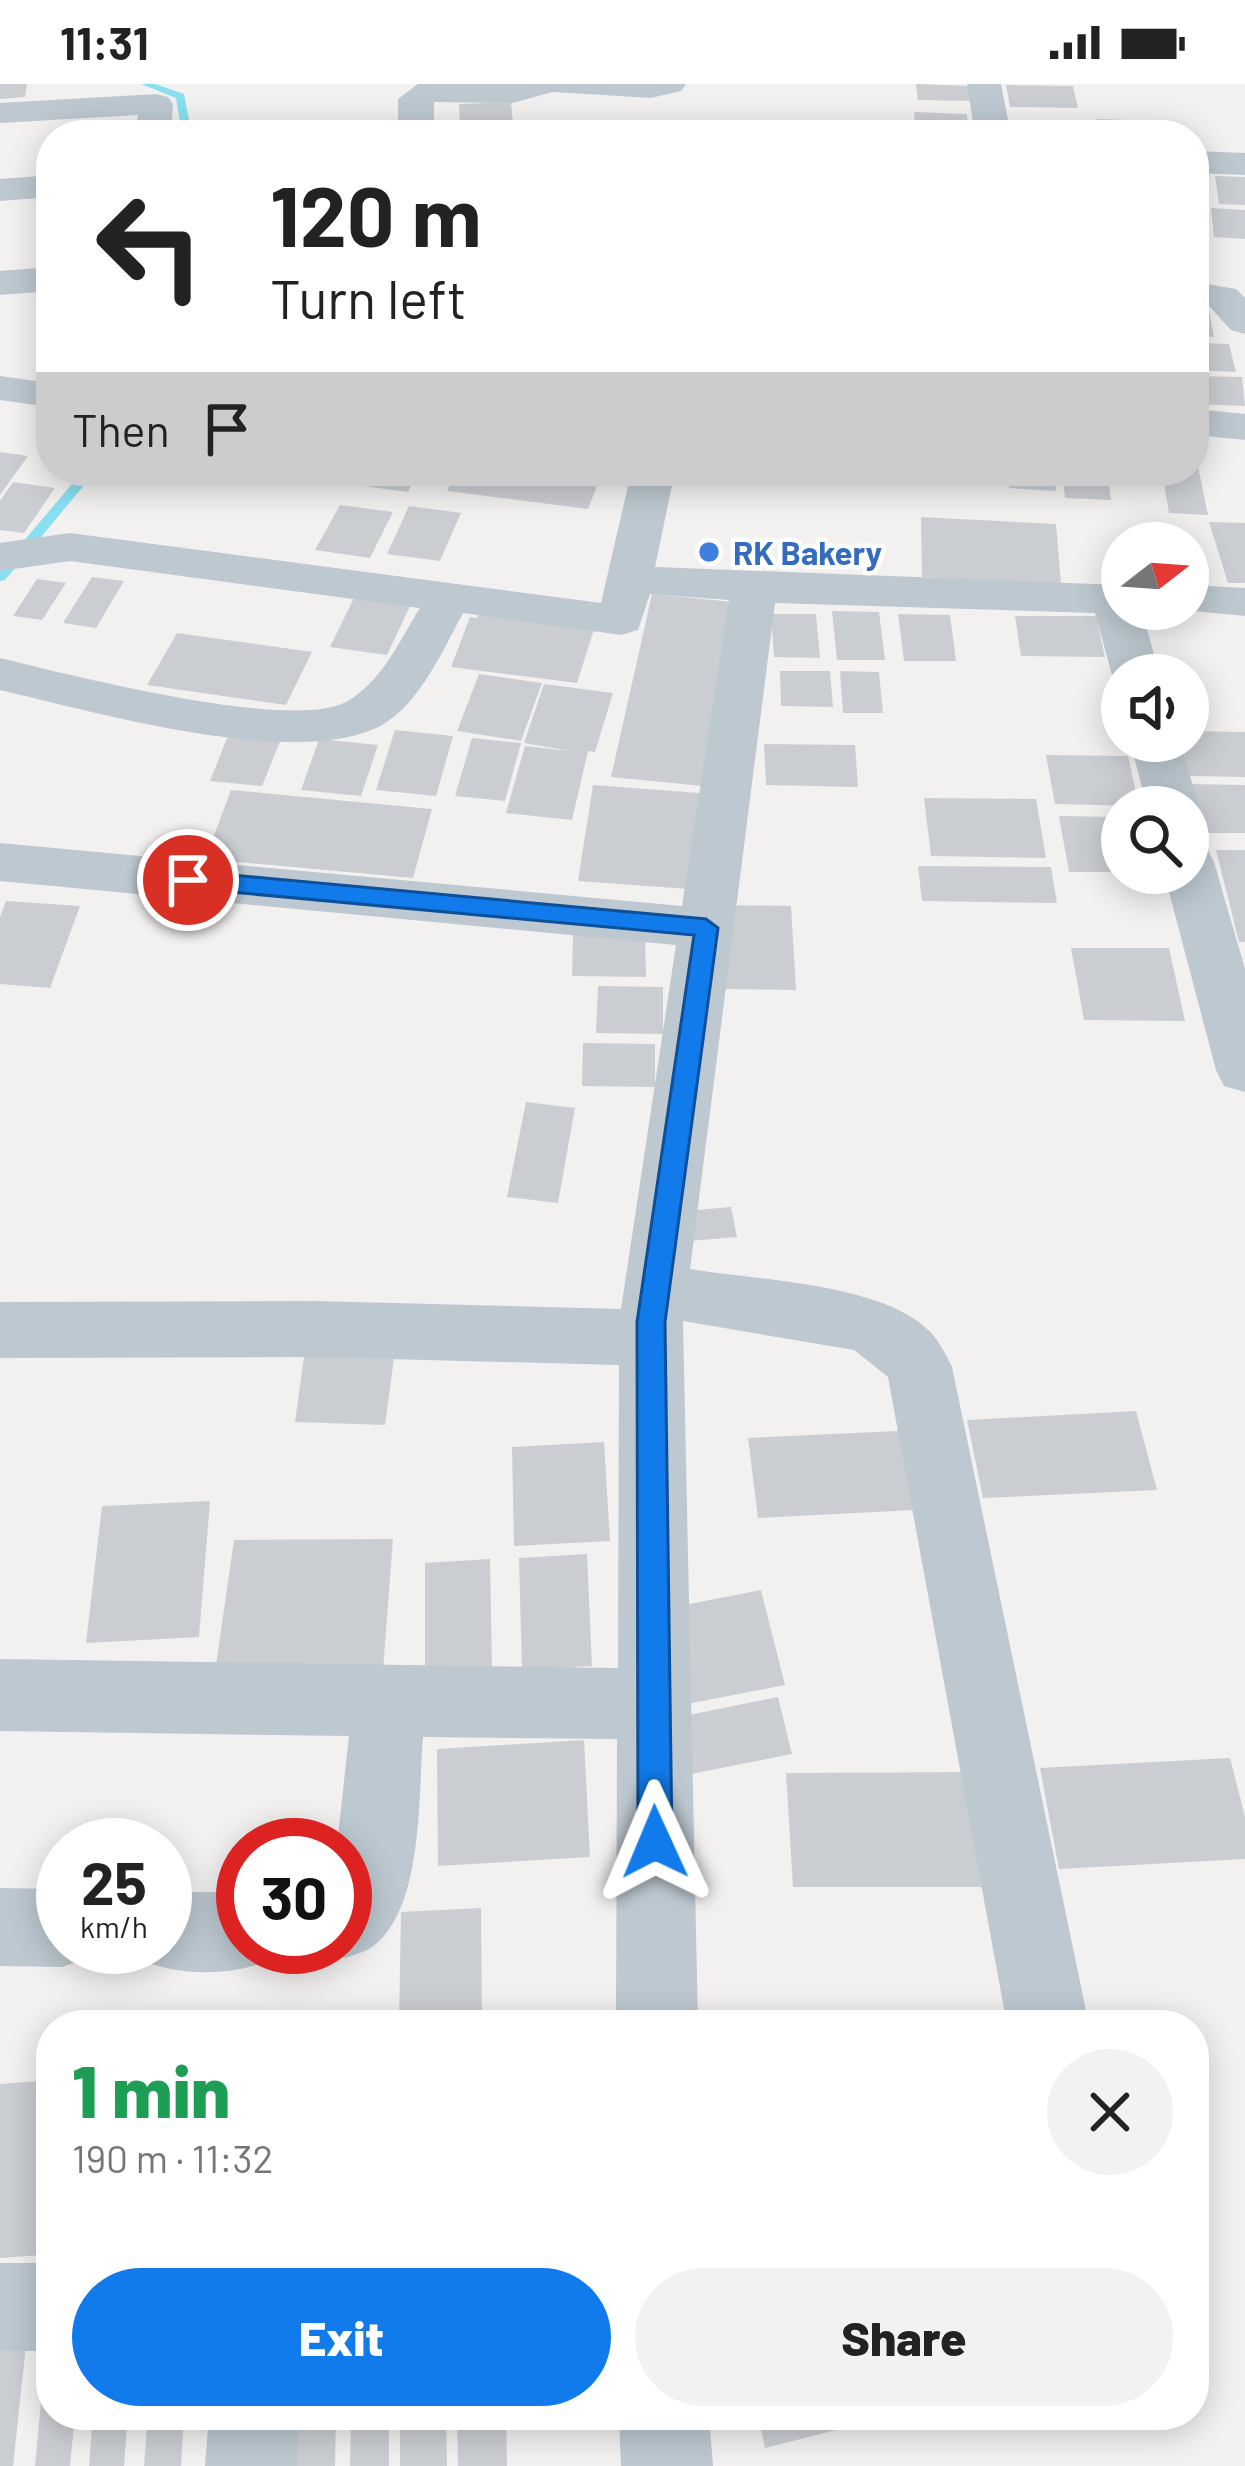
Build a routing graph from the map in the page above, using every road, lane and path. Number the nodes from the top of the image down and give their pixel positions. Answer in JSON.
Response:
{"nodes":[{"id":1,"x":119,"y":84,"type":"edge"},
{"id":2,"x":545,"y":84,"type":"edge"},
{"id":3,"x":561,"y":84,"type":"edge"},
{"id":4,"x":669,"y":84,"type":"edge"},
{"id":5,"x":984,"y":84,"type":"edge"},
{"id":6,"x":0,"y":112,"type":"edge"},
{"id":7,"x":155,"y":120,"type":"edge"},
{"id":8,"x":416,"y":120,"type":"edge"},
{"id":9,"x":991,"y":120,"type":"edge"},
{"id":10,"x":1209,"y":163,"type":"edge"},
{"id":11,"x":1245,"y":164,"type":"edge"},
{"id":12,"x":36,"y":188,"type":"edge"},
{"id":13,"x":0,"y":190,"type":"edge"},
{"id":14,"x":36,"y":280,"type":"edge"},
{"id":15,"x":0,"y":283,"type":"edge"},
{"id":16,"x":1209,"y":296,"type":"edge"},
{"id":17,"x":1244,"y":318,"type":"edge"},
{"id":18,"x":0,"y":388,"type":"edge"},
{"id":19,"x":36,"y":393,"type":"edge"},
{"id":20,"x":1209,"y":423,"type":"edge"},
{"id":21,"x":1245,"y":427,"type":"edge"},
{"id":22,"x":650,"y":486,"type":"edge"},
{"id":23,"x":22,"y":554,"type":"edge"},
{"id":24,"x":633,"y":579,"type":"junction"},
{"id":25,"x":754,"y":588,"type":"junction"},
{"id":26,"x":450,"y":596,"type":"junction"},
{"id":27,"x":1101,"y":598,"type":"edge"},
{"id":28,"x":1209,"y":599,"type":"edge"},
{"id":29,"x":1245,"y":602,"type":"edge"},
{"id":30,"x":0,"y":674,"type":"edge"},
{"id":31,"x":0,"y":862,"type":"edge"},
{"id":32,"x":1197,"y":894,"type":"edge"},
{"id":33,"x":706,"y":928,"type":"junction"},
{"id":34,"x":1245,"y":1070,"type":"edge"},
{"id":35,"x":653,"y":1314,"type":"junction"},
{"id":36,"x":0,"y":1330,"type":"edge"},
{"id":37,"x":0,"y":1695,"type":"edge"},
{"id":38,"x":390,"y":1701,"type":"junction"},
{"id":39,"x":653,"y":1704,"type":"junction"},
{"id":40,"x":372,"y":1868,"type":"edge"},
{"id":41,"x":0,"y":1927,"type":"edge"},
{"id":42,"x":36,"y":1928,"type":"edge"},
{"id":43,"x":657,"y":2010,"type":"edge"},
{"id":44,"x":1045,"y":2010,"type":"edge"},
{"id":45,"x":0,"y":2307,"type":"edge"},
{"id":46,"x":36,"y":2307,"type":"edge"},
{"id":47,"x":253,"y":2430,"type":"edge"},
{"id":48,"x":665,"y":2430,"type":"edge"},
{"id":49,"x":251,"y":2466,"type":"edge"},
{"id":50,"x":667,"y":2466,"type":"edge"}],
"edges":[{"from":1,"to":7,"type":"street"},
{"from":2,"to":8,"type":"street"},
{"from":3,"to":4,"type":"street"},
{"from":5,"to":9,"type":"street"},
{"from":6,"to":7,"type":"street"},
{"from":10,"to":11,"type":"street"},
{"from":12,"to":13,"type":"street"},
{"from":14,"to":15,"type":"street"},
{"from":16,"to":17,"type":"street"},
{"from":18,"to":19,"type":"street"},
{"from":20,"to":21,"type":"street"},
{"from":22,"to":24,"type":"street"},
{"from":23,"to":26,"type":"street"},
{"from":24,"to":25,"type":"street"},
{"from":24,"to":26,"type":"street"},
{"from":25,"to":27,"type":"street"},
{"from":25,"to":33,"type":"street"},
{"from":26,"to":30,"type":"street"},
{"from":28,"to":29,"type":"street"},
{"from":31,"to":33,"type":"street"},
{"from":32,"to":34,"type":"street"},
{"from":33,"to":35,"type":"street"},
{"from":35,"to":36,"type":"street"},
{"from":35,"to":39,"type":"street"},
{"from":35,"to":44,"type":"street"},
{"from":37,"to":38,"type":"street"},
{"from":38,"to":39,"type":"street"},
{"from":38,"to":40,"type":"street"},
{"from":39,"to":43,"type":"street"},
{"from":41,"to":42,"type":"street"},
{"from":45,"to":46,"type":"street"},
{"from":47,"to":49,"type":"street"},
{"from":48,"to":50,"type":"street"}]}
